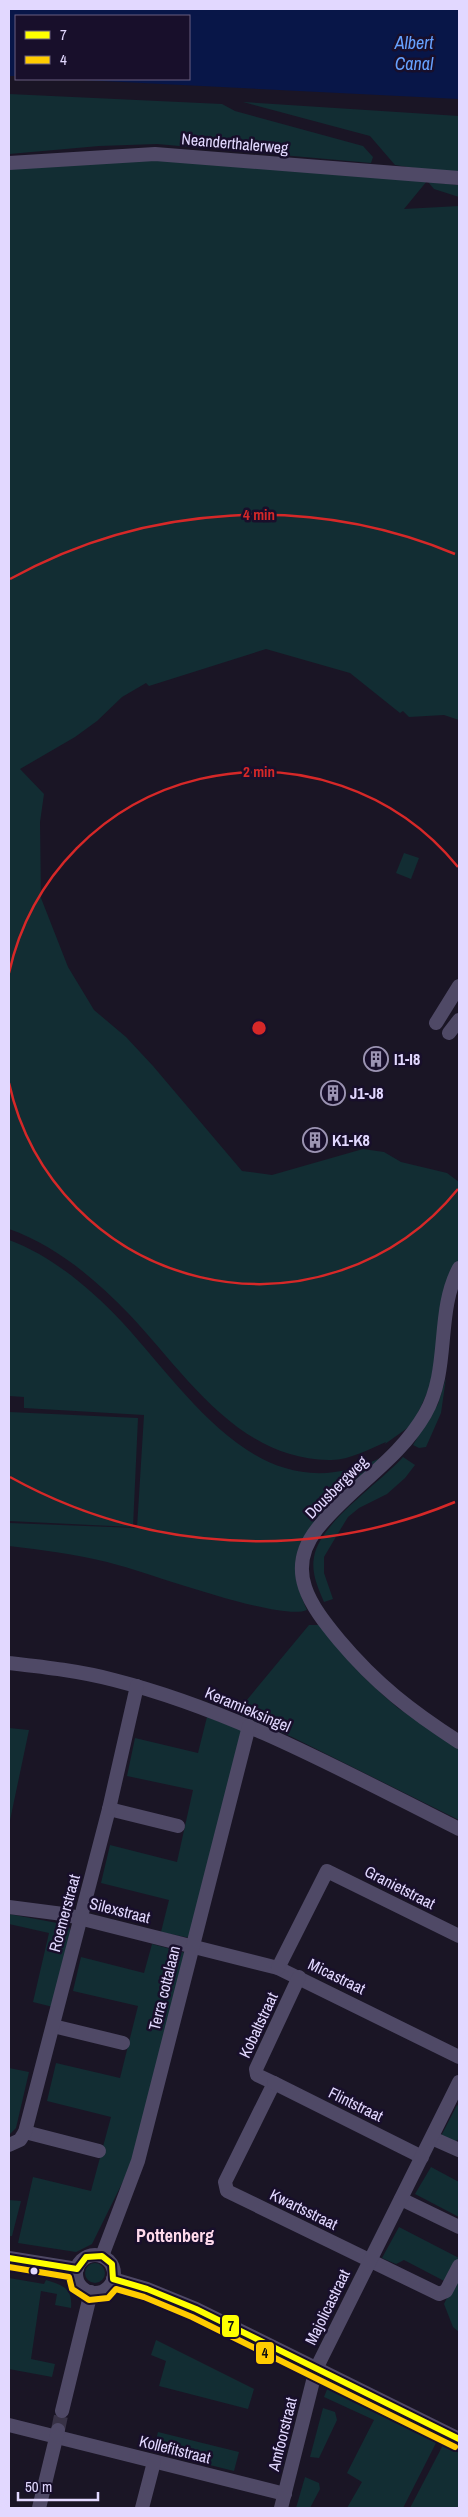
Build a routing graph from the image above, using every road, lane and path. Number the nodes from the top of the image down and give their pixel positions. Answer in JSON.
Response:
{"nodes":[{"id":1,"x":9,"y":163,"type":"edge"},
{"id":2,"x":459,"y":178,"type":"edge"},
{"id":3,"x":459,"y":986,"type":"edge"},
{"id":4,"x":459,"y":1020,"type":"edge"},
{"id":5,"x":436,"y":1023,"type":"dead end"},
{"id":6,"x":449,"y":1033,"type":"dead end"},
{"id":7,"x":459,"y":1268,"type":"edge"},
{"id":8,"x":9,"y":1663,"type":"edge"},
{"id":9,"x":137,"y":1686,"type":"junction"},
{"id":10,"x":249,"y":1726,"type":"junction"},
{"id":11,"x":459,"y":1742,"type":"edge"},
{"id":12,"x":109,"y":1809,"type":"junction"},
{"id":13,"x":178,"y":1826,"type":"dead end"},
{"id":14,"x":459,"y":1829,"type":"edge"},
{"id":15,"x":9,"y":1907,"type":"edge"},
{"id":16,"x":80,"y":1919,"type":"junction"},
{"id":17,"x":459,"y":1936,"type":"edge"},
{"id":18,"x":193,"y":1946,"type":"junction"},
{"id":19,"x":278,"y":1968,"type":"junction"},
{"id":20,"x":299,"y":1976,"type":"junction"},
{"id":21,"x":52,"y":2026,"type":"junction"},
{"id":22,"x":123,"y":2043,"type":"dead end"},
{"id":23,"x":459,"y":2057,"type":"edge"},
{"id":24,"x":459,"y":2082,"type":"edge"},
{"id":25,"x":274,"y":2083,"type":"junction"},
{"id":26,"x":25,"y":2132,"type":"junction"},
{"id":27,"x":432,"y":2138,"type":"junction"},
{"id":28,"x":9,"y":2145,"type":"edge"},
{"id":29,"x":99,"y":2150,"type":"dead end"},
{"id":30,"x":459,"y":2150,"type":"edge"},
{"id":31,"x":422,"y":2157,"type":"junction"},
{"id":32,"x":401,"y":2199,"type":"junction"},
{"id":33,"x":459,"y":2227,"type":"edge"},
{"id":34,"x":102,"y":2256,"type":"junction"},
{"id":35,"x":9,"y":2258,"type":"edge"},
{"id":36,"x":370,"y":2261,"type":"junction"},
{"id":37,"x":459,"y":2266,"type":"edge"},
{"id":38,"x":77,"y":2270,"type":"junction"},
{"id":39,"x":113,"y":2279,"type":"junction"},
{"id":40,"x":91,"y":2292,"type":"junction"},
{"id":41,"x":316,"y":2368,"type":"junction"},
{"id":42,"x":62,"y":2411,"type":"tunnel mouth"},
{"id":43,"x":9,"y":2426,"type":"edge"},
{"id":44,"x":57,"y":2434,"type":"junction"},
{"id":45,"x":459,"y":2439,"type":"edge"},
{"id":46,"x":154,"y":2462,"type":"junction"},
{"id":47,"x":285,"y":2494,"type":"junction"},
{"id":48,"x":39,"y":2508,"type":"edge"},
{"id":49,"x":142,"y":2508,"type":"edge"},
{"id":50,"x":281,"y":2508,"type":"edge"}],
"edges":[{"from":1,"to":2,"type":"street","name":"Neanderthalerweg"},
{"from":3,"to":5,"type":"street"},
{"from":4,"to":6,"type":"street"},
{"from":7,"to":11,"type":"street","name":"Dousbergweg"},
{"from":8,"to":9,"type":"street","name":"Keramieksingel"},
{"from":9,"to":10,"type":"street","name":"Keramieksingel"},
{"from":9,"to":12,"type":"street","name":"Roemerstraat"},
{"from":10,"to":14,"type":"street","name":"Keramieksingel"},
{"from":10,"to":18,"type":"street","name":"Terra cottalaan"},
{"from":12,"to":13,"type":"street"},
{"from":12,"to":16,"type":"street","name":"Roemerstraat"},
{"from":15,"to":16,"type":"street","name":"Silexstraat"},
{"from":16,"to":18,"type":"street","name":"Silexstraat"},
{"from":16,"to":21,"type":"street","name":"Roemerstraat"},
{"from":17,"to":19,"type":"street","name":"Granietstraat"},
{"from":18,"to":19,"type":"street","name":"Micastraat"},
{"from":18,"to":34,"type":"street","name":"Terra cottalaan"},
{"from":19,"to":20,"type":"street","name":"Micastraat"},
{"from":20,"to":23,"type":"street","name":"Micastraat"},
{"from":20,"to":25,"type":"street","name":"Kobaltstraat"},
{"from":21,"to":22,"type":"street"},
{"from":21,"to":26,"type":"street","name":"Roemerstraat"},
{"from":24,"to":27,"type":"street","name":"Majolicastraat"},
{"from":25,"to":31,"type":"street","name":"Flintstraat"},
{"from":25,"to":36,"type":"street","name":"Kwartsstraat"},
{"from":26,"to":28,"type":"street"},
{"from":26,"to":29,"type":"street"},
{"from":27,"to":30,"type":"street"},
{"from":27,"to":31,"type":"street","name":"Majolicastraat"},
{"from":31,"to":32,"type":"street","name":"Majolicastraat"},
{"from":32,"to":33,"type":"street"},
{"from":32,"to":36,"type":"street","name":"Majolicastraat"},
{"from":34,"to":38,"type":"street"},
{"from":34,"to":39,"type":"street"},
{"from":35,"to":38,"type":"street"},
{"from":36,"to":37,"type":"street","name":"Majolicastraat"},
{"from":36,"to":41,"type":"street","name":"Majolicastraat"},
{"from":38,"to":40,"type":"street"},
{"from":39,"to":40,"type":"street"},
{"from":39,"to":41,"type":"street"},
{"from":40,"to":42,"type":"street"},
{"from":41,"to":45,"type":"street"},
{"from":41,"to":47,"type":"street","name":"Amfoorstraat"},
{"from":43,"to":44,"type":"street","name":"Kollefitstraat"},
{"from":44,"to":46,"type":"street","name":"Kollefitstraat"},
{"from":44,"to":48,"type":"street"},
{"from":46,"to":47,"type":"street","name":"Kollefitstraat"},
{"from":46,"to":49,"type":"street"},
{"from":47,"to":50,"type":"street","name":"Amfoorstraat"}]}
